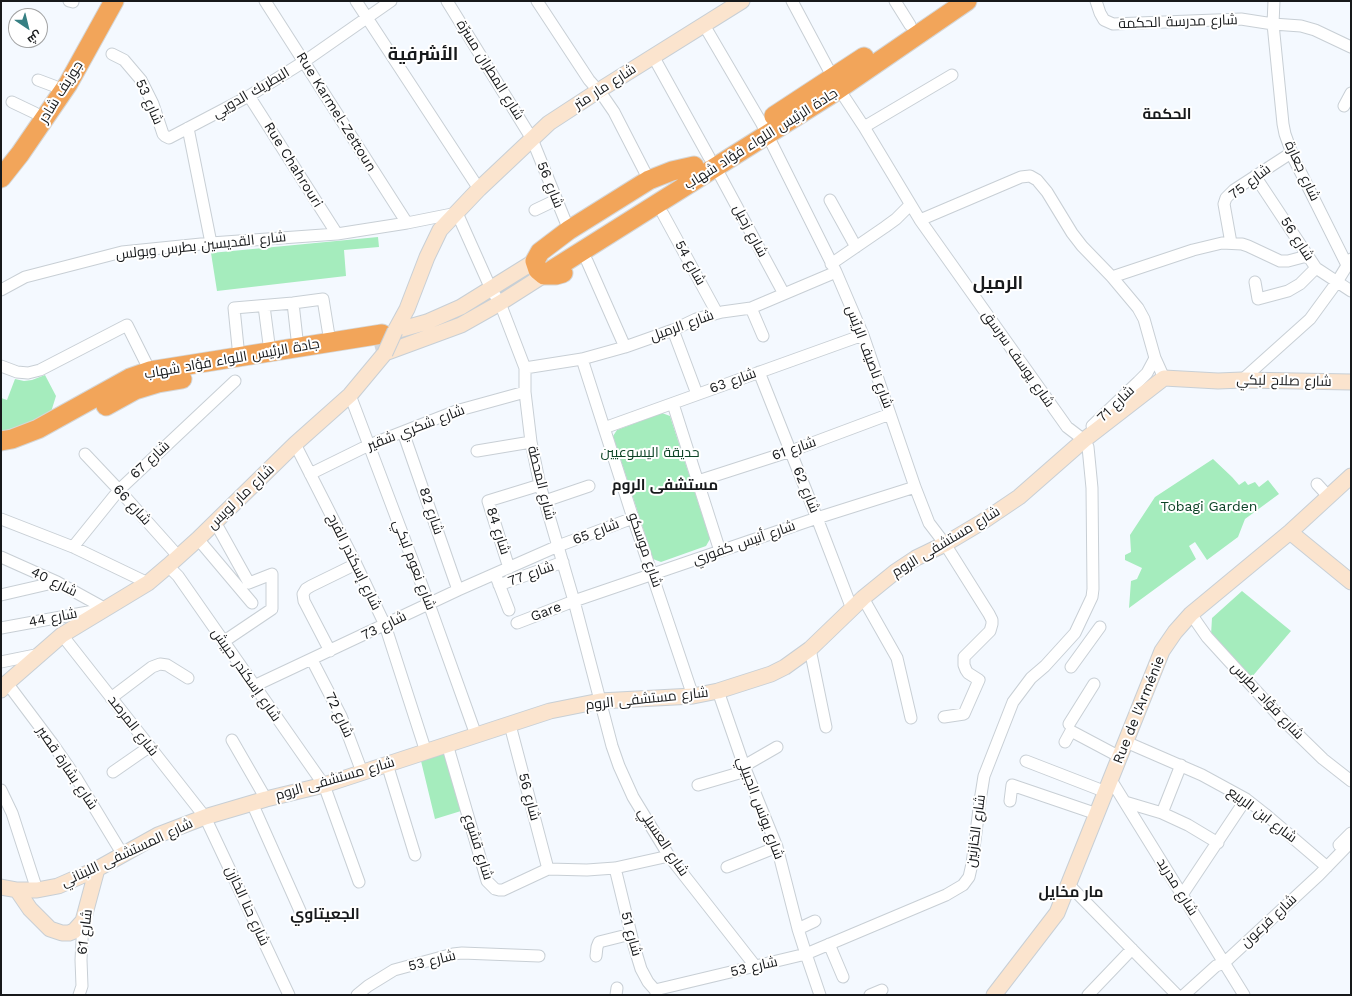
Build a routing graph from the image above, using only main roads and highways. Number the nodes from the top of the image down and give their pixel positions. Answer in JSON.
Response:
{"nodes":[{"id":1,"x":101,"y":1,"type":"edge"},
{"id":2,"x":114,"y":1,"type":"edge"},
{"id":3,"x":946,"y":1,"type":"edge"},
{"id":4,"x":967,"y":1,"type":"edge"},
{"id":5,"x":836,"y":83,"type":"junction"},
{"id":6,"x":1,"y":159,"type":"edge"},
{"id":7,"x":705,"y":167,"type":"junction"},
{"id":8,"x":1,"y":178,"type":"edge"},
{"id":9,"x":544,"y":266,"type":"junction"},
{"id":10,"x":1,"y":441,"type":"edge"},
{"id":11,"x":1,"y":454,"type":"edge"}],
"edges":[{"from":1,"to":6,"type":"highway","name":"جوزيف شادر"},
{"from":2,"to":8,"type":"highway","name":"جوزيف شادر"},
{"from":3,"to":5,"type":"highway","name":"جادة الرئيس اللواء فؤاد شهاب"},
{"from":4,"to":5,"type":"highway","name":"جادة الرئيس اللواء فؤاد شهاب"},
{"from":5,"to":7,"type":"highway","name":"جادة الرئيس اللواء فؤاد شهاب"},
{"from":7,"to":9,"type":"highway","name":"جادة الرئيس اللواء فؤاد شهاب"},
{"from":7,"to":9,"type":"highway"},
{"from":7,"to":9,"type":"highway"},
{"from":10,"to":11,"type":"highway","name":"جادة الرئيس اللواء فؤاد شهاب"}]}
